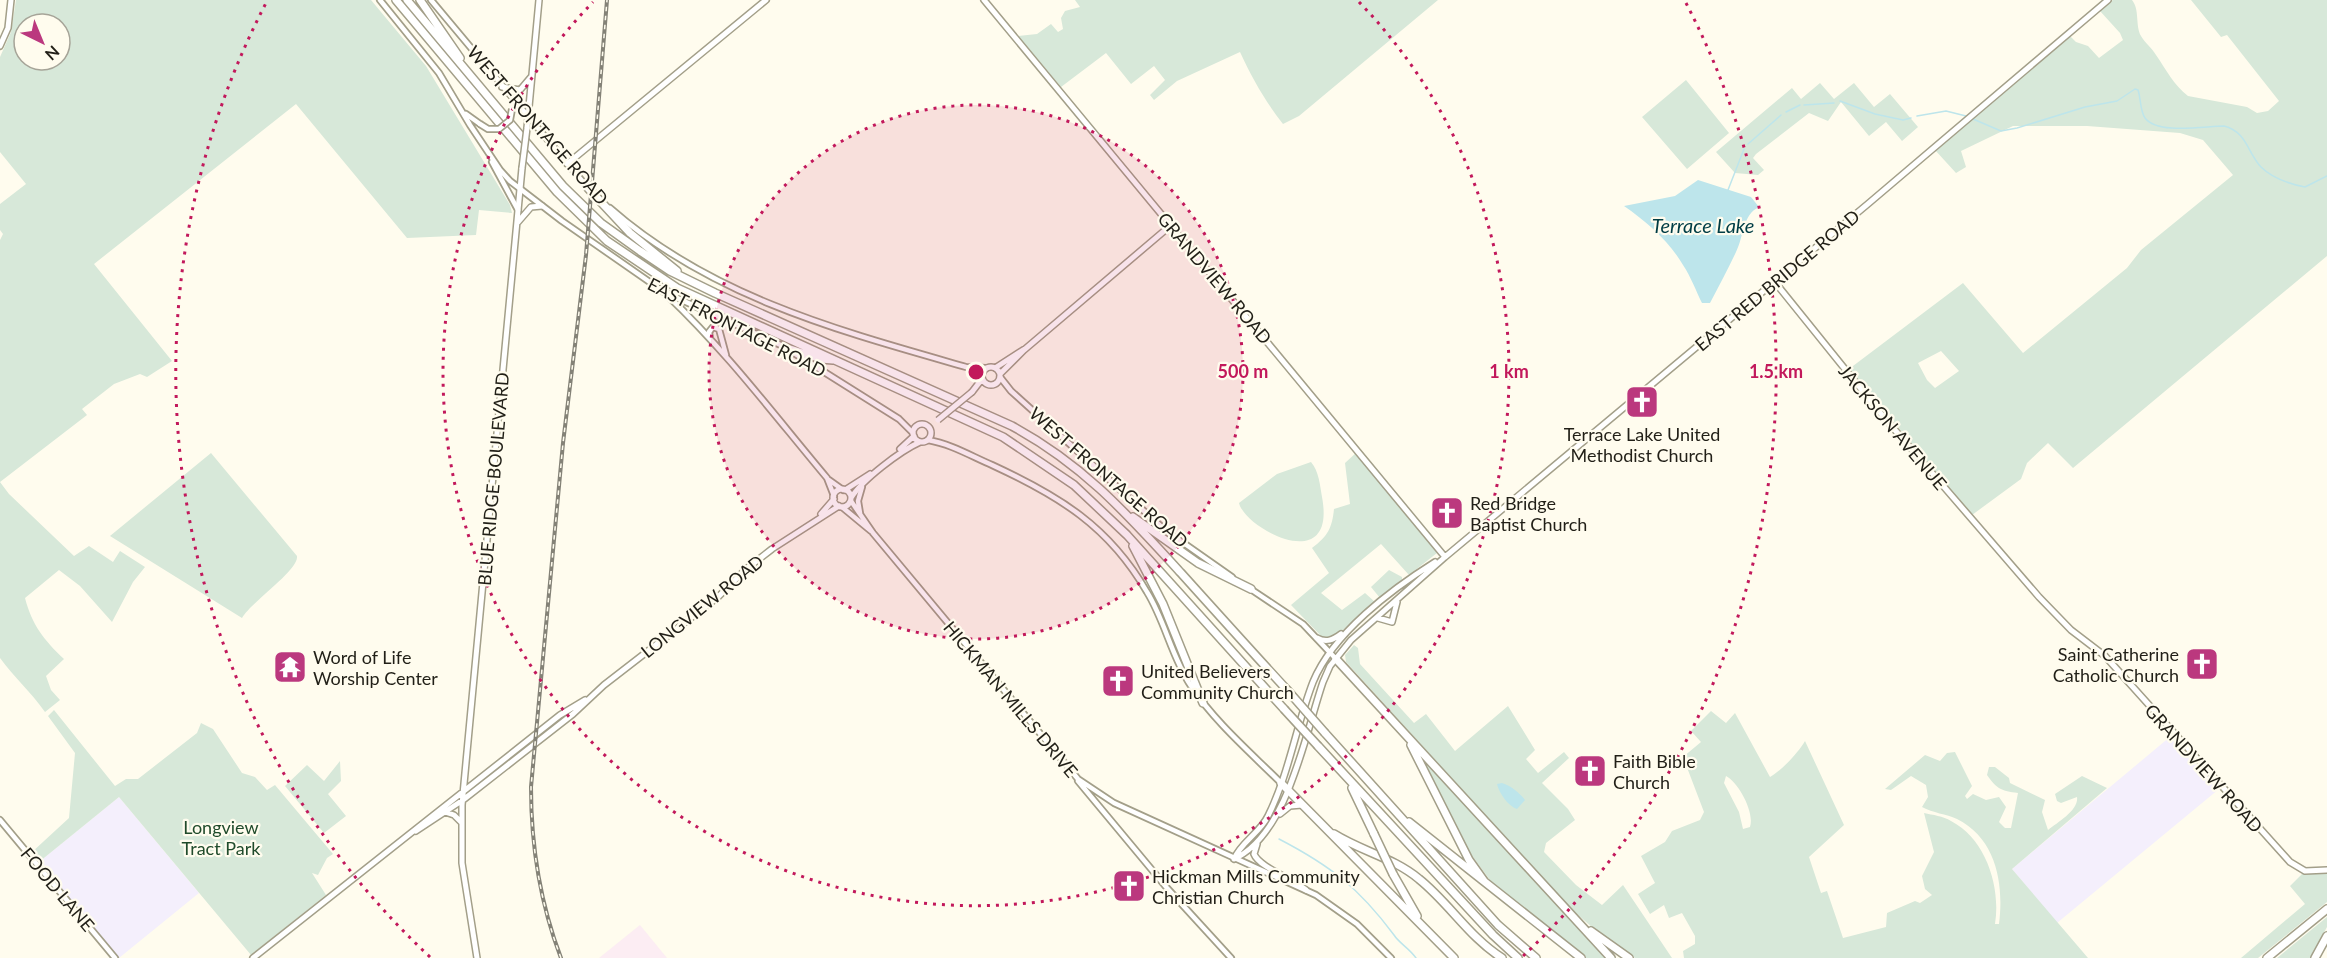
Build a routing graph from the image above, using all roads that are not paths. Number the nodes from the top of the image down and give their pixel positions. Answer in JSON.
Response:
{"nodes":[{"id":1,"x":11,"y":0,"type":"edge"},
{"id":2,"x":380,"y":0,"type":"edge"},
{"id":3,"x":396,"y":0,"type":"edge"},
{"id":4,"x":407,"y":0,"type":"edge"},
{"id":5,"x":420,"y":0,"type":"edge"},
{"id":6,"x":431,"y":0,"type":"edge"},
{"id":7,"x":539,"y":0,"type":"edge"},
{"id":8,"x":766,"y":0,"type":"edge"},
{"id":9,"x":984,"y":0,"type":"edge"},
{"id":10,"x":2108,"y":0,"type":"edge"},
{"id":11,"x":0,"y":46,"type":"edge"},
{"id":12,"x":532,"y":76,"type":"junction"},
{"id":13,"x":472,"y":78,"type":"junction"},
{"id":14,"x":502,"y":87,"type":"junction"},
{"id":15,"x":508,"y":94,"type":"junction"},
{"id":16,"x":464,"y":112,"type":"junction"},
{"id":17,"x":528,"y":117,"type":"junction"},
{"id":18,"x":488,"y":151,"type":"junction"},
{"id":19,"x":567,"y":164,"type":"junction"},
{"id":20,"x":588,"y":188,"type":"junction"},
{"id":21,"x":520,"y":189,"type":"junction"},
{"id":22,"x":542,"y":206,"type":"junction"},
{"id":23,"x":519,"y":211,"type":"junction"},
{"id":24,"x":518,"y":223,"type":"junction"},
{"id":25,"x":1170,"y":226,"type":"junction"},
{"id":26,"x":689,"y":280,"type":"junction"},
{"id":27,"x":1774,"y":281,"type":"junction"},
{"id":28,"x":664,"y":292,"type":"junction"},
{"id":29,"x":711,"y":340,"type":"junction"},
{"id":30,"x":784,"y":347,"type":"junction"},
{"id":31,"x":1024,"y":350,"type":"junction"},
{"id":32,"x":727,"y":358,"type":"junction"},
{"id":33,"x":838,"y":361,"type":"junction"},
{"id":34,"x":986,"y":368,"type":"junction"},
{"id":35,"x":995,"y":368,"type":"junction"},
{"id":36,"x":1000,"y":376,"type":"junction"},
{"id":37,"x":984,"y":382,"type":"junction"},
{"id":38,"x":937,"y":422,"type":"junction"},
{"id":39,"x":924,"y":424,"type":"junction"},
{"id":40,"x":932,"y":432,"type":"junction"},
{"id":41,"x":914,"y":434,"type":"junction"},
{"id":42,"x":928,"y":440,"type":"junction"},
{"id":43,"x":920,"y":442,"type":"junction"},
{"id":44,"x":827,"y":478,"type":"junction"},
{"id":45,"x":863,"y":484,"type":"junction"},
{"id":46,"x":844,"y":490,"type":"junction"},
{"id":47,"x":834,"y":498,"type":"junction"},
{"id":48,"x":851,"y":500,"type":"junction"},
{"id":49,"x":840,"y":507,"type":"junction"},
{"id":50,"x":1122,"y":509,"type":"junction"},
{"id":51,"x":1967,"y":515,"type":"joint"},
{"id":52,"x":861,"y":516,"type":"junction"},
{"id":53,"x":818,"y":517,"type":"junction"},
{"id":54,"x":873,"y":533,"type":"junction"},
{"id":55,"x":1127,"y":536,"type":"junction"},
{"id":56,"x":1444,"y":557,"type":"junction"},
{"id":57,"x":1251,"y":589,"type":"junction"},
{"id":58,"x":1389,"y":596,"type":"junction"},
{"id":59,"x":1398,"y":600,"type":"junction"},
{"id":60,"x":1382,"y":602,"type":"junction"},
{"id":61,"x":1386,"y":610,"type":"junction"},
{"id":62,"x":1374,"y":620,"type":"junction"},
{"id":63,"x":1355,"y":624,"type":"junction"},
{"id":64,"x":1317,"y":638,"type":"junction"},
{"id":65,"x":1330,"y":652,"type":"junction"},
{"id":66,"x":1336,"y":659,"type":"junction"},
{"id":67,"x":589,"y":698,"type":"junction"},
{"id":68,"x":1203,"y":703,"type":"junction"},
{"id":69,"x":1401,"y":729,"type":"junction"},
{"id":70,"x":1065,"y":765,"type":"junction"},
{"id":71,"x":1346,"y":778,"type":"junction"},
{"id":72,"x":1281,"y":783,"type":"junction"},
{"id":73,"x":1287,"y":790,"type":"junction"},
{"id":74,"x":463,"y":792,"type":"junction"},
{"id":75,"x":463,"y":800,"type":"junction"},
{"id":76,"x":1302,"y":805,"type":"junction"},
{"id":77,"x":446,"y":812,"type":"junction"},
{"id":78,"x":1398,"y":814,"type":"junction"},
{"id":79,"x":1276,"y":818,"type":"junction"},
{"id":80,"x":0,"y":820,"type":"edge"},
{"id":81,"x":461,"y":822,"type":"junction"},
{"id":82,"x":1326,"y":829,"type":"junction"},
{"id":83,"x":416,"y":831,"type":"junction"},
{"id":84,"x":1258,"y":842,"type":"junction"},
{"id":85,"x":1234,"y":859,"type":"junction"},
{"id":86,"x":2327,"y":870,"type":"edge"},
{"id":87,"x":1487,"y":885,"type":"junction"},
{"id":88,"x":1306,"y":891,"type":"junction"},
{"id":89,"x":2327,"y":909,"type":"edge"},
{"id":90,"x":1577,"y":921,"type":"junction"},
{"id":91,"x":1424,"y":928,"type":"junction"},
{"id":92,"x":2327,"y":936,"type":"edge"},
{"id":93,"x":1527,"y":950,"type":"junction"},
{"id":94,"x":115,"y":958,"type":"edge"},
{"id":95,"x":253,"y":958,"type":"edge"},
{"id":96,"x":477,"y":958,"type":"edge"},
{"id":97,"x":1231,"y":958,"type":"edge"},
{"id":98,"x":1391,"y":958,"type":"edge"},
{"id":99,"x":1454,"y":958,"type":"edge"},
{"id":100,"x":1502,"y":958,"type":"edge"},
{"id":101,"x":1518,"y":958,"type":"edge"},
{"id":102,"x":1536,"y":958,"type":"edge"},
{"id":103,"x":1542,"y":958,"type":"edge"},
{"id":104,"x":1581,"y":958,"type":"edge"},
{"id":105,"x":1611,"y":958,"type":"edge"},
{"id":106,"x":1629,"y":958,"type":"edge"},
{"id":107,"x":2267,"y":958,"type":"edge"},
{"id":108,"x":2315,"y":958,"type":"edge"}],
"edges":[{"from":1,"to":11,"type":"main road"},
{"from":2,"to":16,"type":"street","name":"EAST FRONTAGE ROAD"},
{"from":3,"to":33,"type":"highway"},
{"from":4,"to":13,"type":"highway"},
{"from":5,"to":13,"type":"highway"},
{"from":6,"to":14,"type":"street","name":"WEST FRONTAGE ROAD"},
{"from":7,"to":12,"type":"main road","name":"BLUE RIDGE BOULEVARD"},
{"from":8,"to":19,"type":"main road"},
{"from":9,"to":25,"type":"main road","name":"GRANDVIEW ROAD"},
{"from":10,"to":27,"type":"main road","name":"EAST RED BRIDGE ROAD"},
{"from":12,"to":14,"type":"main road"},
{"from":12,"to":17,"type":"main road","name":"BLUE RIDGE BOULEVARD"},
{"from":13,"to":26,"type":"highway"},
{"from":14,"to":15,"type":"street","name":"WEST FRONTAGE ROAD"},
{"from":15,"to":16,"type":"street","bridge":true},
{"from":15,"to":17,"type":"street","name":"WEST FRONTAGE ROAD"},
{"from":16,"to":18,"type":"street","name":"EAST FRONTAGE ROAD"},
{"from":17,"to":19,"type":"street","name":"WEST FRONTAGE ROAD"},
{"from":17,"to":21,"type":"main road","name":"BLUE RIDGE BOULEVARD","bridge":true},
{"from":18,"to":21,"type":"street","name":"EAST FRONTAGE ROAD"},
{"from":18,"to":23,"type":"street"},
{"from":19,"to":20,"type":"street","name":"WEST FRONTAGE ROAD"},
{"from":20,"to":26,"type":"highway"},
{"from":20,"to":34,"type":"street","name":"WEST FRONTAGE ROAD"},
{"from":21,"to":22,"type":"street","name":"EAST FRONTAGE ROAD"},
{"from":21,"to":23,"type":"main road","name":"BLUE RIDGE BOULEVARD"},
{"from":22,"to":24,"type":"main road"},
{"from":22,"to":28,"type":"street","name":"EAST FRONTAGE ROAD"},
{"from":23,"to":24,"type":"main road","name":"BLUE RIDGE BOULEVARD"},
{"from":24,"to":74,"type":"main road","name":"BLUE RIDGE BOULEVARD"},
{"from":25,"to":31,"type":"main road"},
{"from":25,"to":56,"type":"main road","name":"GRANDVIEW ROAD"},
{"from":26,"to":50,"type":"highway"},
{"from":27,"to":51,"type":"main road","name":"JACKSON AVENUE"},
{"from":27,"to":56,"type":"main road","name":"EAST RED BRIDGE ROAD"},
{"from":28,"to":29,"type":"street"},
{"from":28,"to":30,"type":"street","name":"EAST FRONTAGE ROAD"},
{"from":29,"to":32,"type":"street"},
{"from":29,"to":32,"type":"street"},
{"from":30,"to":33,"type":"highway"},
{"from":30,"to":41,"type":"street","name":"EAST FRONTAGE ROAD"},
{"from":31,"to":35,"type":"main road"},
{"from":31,"to":36,"type":"main road"},
{"from":32,"to":44,"type":"street"},
{"from":33,"to":55,"type":"highway"},
{"from":34,"to":35,"type":"main road"},
{"from":34,"to":37,"type":"main road"},
{"from":35,"to":36,"type":"main road"},
{"from":36,"to":37,"type":"main road"},
{"from":36,"to":57,"type":"street","name":"WEST FRONTAGE ROAD"},
{"from":37,"to":38,"type":"main road","bridge":true},
{"from":38,"to":39,"type":"main road"},
{"from":38,"to":40,"type":"main road"},
{"from":39,"to":40,"type":"main road"},
{"from":39,"to":41,"type":"main road"},
{"from":40,"to":42,"type":"main road"},
{"from":41,"to":43,"type":"main road"},
{"from":41,"to":46,"type":"main road"},
{"from":42,"to":43,"type":"main road"},
{"from":42,"to":68,"type":"street"},
{"from":43,"to":45,"type":"main road"},
{"from":44,"to":46,"type":"street"},
{"from":44,"to":47,"type":"street"},
{"from":45,"to":48,"type":"main road"},
{"from":45,"to":52,"type":"street"},
{"from":46,"to":47,"type":"main road","name":"LONGVIEW ROAD"},
{"from":46,"to":48,"type":"main road"},
{"from":47,"to":49,"type":"main road"},
{"from":47,"to":53,"type":"main road","name":"LONGVIEW ROAD"},
{"from":48,"to":49,"type":"main road","name":"LONGVIEW ROAD"},
{"from":48,"to":52,"type":"street","name":"HICKMAN MILLS DRIVE"},
{"from":49,"to":53,"type":"main road","name":"LONGVIEW ROAD"},
{"from":49,"to":54,"type":"street","name":"HICKMAN MILLS DRIVE"},
{"from":50,"to":57,"type":"highway"},
{"from":50,"to":78,"type":"highway","bridge":true},
{"from":51,"to":86,"type":"main road","name":"GRANDVIEW ROAD"},
{"from":52,"to":54,"type":"street","name":"HICKMAN MILLS DRIVE"},
{"from":53,"to":67,"type":"main road","name":"LONGVIEW ROAD"},
{"from":54,"to":70,"type":"street","name":"HICKMAN MILLS DRIVE"},
{"from":55,"to":68,"type":"highway"},
{"from":55,"to":71,"type":"highway","bridge":true},
{"from":56,"to":58,"type":"main road","name":"EAST RED BRIDGE ROAD"},
{"from":56,"to":59,"type":"main road","name":"EAST RED BRIDGE ROAD"},
{"from":57,"to":64,"type":"street","name":"WEST FRONTAGE ROAD"},
{"from":58,"to":60,"type":"main road","name":"EAST RED BRIDGE ROAD"},
{"from":58,"to":61,"type":"main road"},
{"from":59,"to":61,"type":"main road","name":"EAST RED BRIDGE ROAD"},
{"from":59,"to":62,"type":"main road"},
{"from":60,"to":62,"type":"main road"},
{"from":60,"to":63,"type":"main road","name":"EAST RED BRIDGE ROAD"},
{"from":61,"to":62,"type":"main road","name":"EAST RED BRIDGE ROAD"},
{"from":62,"to":66,"type":"main road","name":"EAST RED BRIDGE ROAD"},
{"from":63,"to":64,"type":"main road"},
{"from":63,"to":65,"type":"main road","name":"EAST RED BRIDGE ROAD"},
{"from":64,"to":65,"type":"street","name":"WEST FRONTAGE ROAD"},
{"from":65,"to":66,"type":"street","name":"WEST FRONTAGE ROAD"},
{"from":65,"to":72,"type":"main road","name":"EAST RED BRIDGE ROAD"},
{"from":66,"to":69,"type":"highway"},
{"from":66,"to":73,"type":"main road","name":"EAST RED BRIDGE ROAD"},
{"from":67,"to":74,"type":"main road","name":"LONGVIEW ROAD"},
{"from":67,"to":75,"type":"main road","name":"LONGVIEW ROAD"},
{"from":68,"to":72,"type":"street"},
{"from":69,"to":87,"type":"highway"},
{"from":69,"to":90,"type":"highway"},
{"from":70,"to":85,"type":"street","name":"HICKMAN MILLS DRIVE"},
{"from":70,"to":97,"type":"street"},
{"from":71,"to":91,"type":"highway","bridge":true},
{"from":71,"to":101,"type":"highway"},
{"from":72,"to":73,"type":"highway"},
{"from":72,"to":85,"type":"main road","name":"EAST RED BRIDGE ROAD"},
{"from":73,"to":76,"type":"highway"},
{"from":73,"to":79,"type":"main road","name":"EAST RED BRIDGE ROAD"},
{"from":74,"to":75,"type":"main road","name":"BLUE RIDGE BOULEVARD"},
{"from":74,"to":83,"type":"main road","name":"LONGVIEW ROAD"},
{"from":75,"to":77,"type":"main road","name":"LONGVIEW ROAD"},
{"from":75,"to":81,"type":"main road","name":"BLUE RIDGE BOULEVARD"},
{"from":76,"to":79,"type":"main road"},
{"from":76,"to":82,"type":"highway"},
{"from":77,"to":81,"type":"main road"},
{"from":77,"to":83,"type":"main road","name":"LONGVIEW ROAD"},
{"from":78,"to":87,"type":"highway"},
{"from":78,"to":93,"type":"highway"},
{"from":79,"to":84,"type":"main road","name":"EAST RED BRIDGE ROAD"},
{"from":80,"to":94,"type":"street","name":"FOOD LANE"},
{"from":81,"to":96,"type":"main road","name":"BLUE RIDGE BOULEVARD"},
{"from":82,"to":91,"type":"highway"},
{"from":82,"to":100,"type":"highway"},
{"from":83,"to":95,"type":"main road","name":"LONGVIEW ROAD"},
{"from":84,"to":85,"type":"main road","name":"EAST RED BRIDGE ROAD"},
{"from":84,"to":88,"type":"main road"},
{"from":85,"to":88,"type":"street","name":"HICKMAN MILLS DRIVE"},
{"from":87,"to":104,"type":"highway"},
{"from":88,"to":98,"type":"street","name":"HICKMAN MILLS DRIVE"},
{"from":89,"to":107,"type":"highway"},
{"from":90,"to":105,"type":"highway"},
{"from":90,"to":106,"type":"highway"},
{"from":91,"to":99,"type":"highway"},
{"from":92,"to":108,"type":"highway"},
{"from":93,"to":102,"type":"highway"},
{"from":93,"to":103,"type":"highway"}]}
